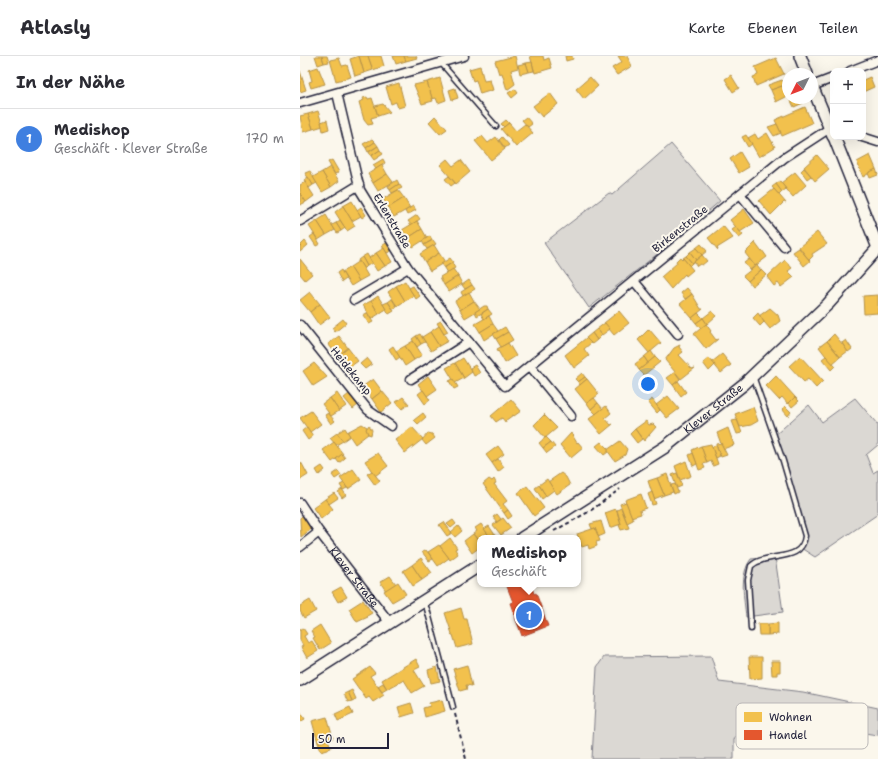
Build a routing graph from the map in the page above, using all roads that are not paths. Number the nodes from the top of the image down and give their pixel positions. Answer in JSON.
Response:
{"nodes":[{"id":1,"x":464,"y":56,"type":"edge"},
{"id":2,"x":800,"y":56,"type":"edge"},
{"id":3,"x":878,"y":60,"type":"edge"},
{"id":4,"x":441,"y":63,"type":"junction"},
{"id":5,"x":805,"y":68,"type":"edge"},
{"id":6,"x":858,"y":68,"type":"edge"},
{"id":7,"x":830,"y":79,"type":"edge"},
{"id":8,"x":818,"y":84,"type":"edge"},
{"id":9,"x":337,"y":93,"type":"junction"},
{"id":10,"x":818,"y":100,"type":"edge"},
{"id":11,"x":300,"y":103,"type":"edge"},
{"id":12,"x":496,"y":126,"type":"dead end"},
{"id":13,"x":830,"y":127,"type":"edge"},
{"id":14,"x":830,"y":133,"type":"edge"},
{"id":15,"x":866,"y":138,"type":"edge"},
{"id":16,"x":835,"y":140,"type":"edge"},
{"id":17,"x":878,"y":142,"type":"edge"},
{"id":18,"x":358,"y":185,"type":"junction"},
{"id":19,"x":740,"y":194,"type":"junction"},
{"id":20,"x":300,"y":221,"type":"edge"},
{"id":21,"x":784,"y":247,"type":"dead end"},
{"id":22,"x":878,"y":249,"type":"edge"},
{"id":23,"x":408,"y":268,"type":"junction"},
{"id":24,"x":634,"y":281,"type":"junction"},
{"id":25,"x":354,"y":300,"type":"dead end"},
{"id":26,"x":300,"y":324,"type":"edge"},
{"id":27,"x":678,"y":334,"type":"dead end"},
{"id":28,"x":469,"y":342,"type":"junction"},
{"id":29,"x":530,"y":366,"type":"junction"},
{"id":30,"x":753,"y":376,"type":"junction"},
{"id":31,"x":411,"y":378,"type":"dead end"},
{"id":32,"x":505,"y":386,"type":"joint"},
{"id":33,"x":572,"y":416,"type":"dead end"},
{"id":34,"x":391,"y":426,"type":"dead end"},
{"id":35,"x":300,"y":503,"type":"edge"},
{"id":36,"x":319,"y":532,"type":"junction"},
{"id":37,"x":527,"y":535,"type":"edge"},
{"id":38,"x":300,"y":547,"type":"edge"},
{"id":39,"x":477,"y":567,"type":"edge"},
{"id":40,"x":422,"y":602,"type":"junction"},
{"id":41,"x":390,"y":623,"type":"junction"},
{"id":42,"x":751,"y":629,"type":"dead end"},
{"id":43,"x":300,"y":680,"type":"edge"},
{"id":44,"x":453,"y":706,"type":"road end"}],
"edges":[{"from":1,"to":4,"type":"street"},
{"from":2,"to":5,"type":"street"},
{"from":3,"to":6,"type":"street"},
{"from":4,"to":9,"type":"street"},
{"from":4,"to":12,"type":"lane"},
{"from":7,"to":8,"type":"street"},
{"from":9,"to":11,"type":"street"},
{"from":9,"to":18,"type":"street","name":"Erlenstraße"},
{"from":10,"to":13,"type":"street"},
{"from":14,"to":19,"type":"street","name":"Birkenstraße"},
{"from":15,"to":17,"type":"street"},
{"from":16,"to":22,"type":"street"},
{"from":18,"to":20,"type":"street"},
{"from":18,"to":23,"type":"street","name":"Erlenstraße"},
{"from":19,"to":21,"type":"street"},
{"from":19,"to":24,"type":"street","name":"Birkenstraße"},
{"from":22,"to":30,"type":"street","name":"Klever Straße"},
{"from":23,"to":25,"type":"street"},
{"from":23,"to":28,"type":"street","name":"Erlenstraße"},
{"from":24,"to":27,"type":"street"},
{"from":24,"to":29,"type":"street","name":"Birkenstraße"},
{"from":26,"to":34,"type":"street","name":"Heidekamp"},
{"from":28,"to":31,"type":"street"},
{"from":28,"to":32,"type":"street","name":"Erlenstraße"},
{"from":29,"to":32,"type":"street","name":"Birkenstraße"},
{"from":29,"to":33,"type":"street"},
{"from":30,"to":37,"type":"street","name":"Klever Straße"},
{"from":30,"to":42,"type":"lane"},
{"from":35,"to":36,"type":"street","name":"Klever Straße"},
{"from":36,"to":38,"type":"street"},
{"from":36,"to":41,"type":"street","name":"Klever Straße"},
{"from":39,"to":40,"type":"street"},
{"from":40,"to":41,"type":"street"},
{"from":40,"to":44,"type":"lane"},
{"from":41,"to":43,"type":"street"}]}
